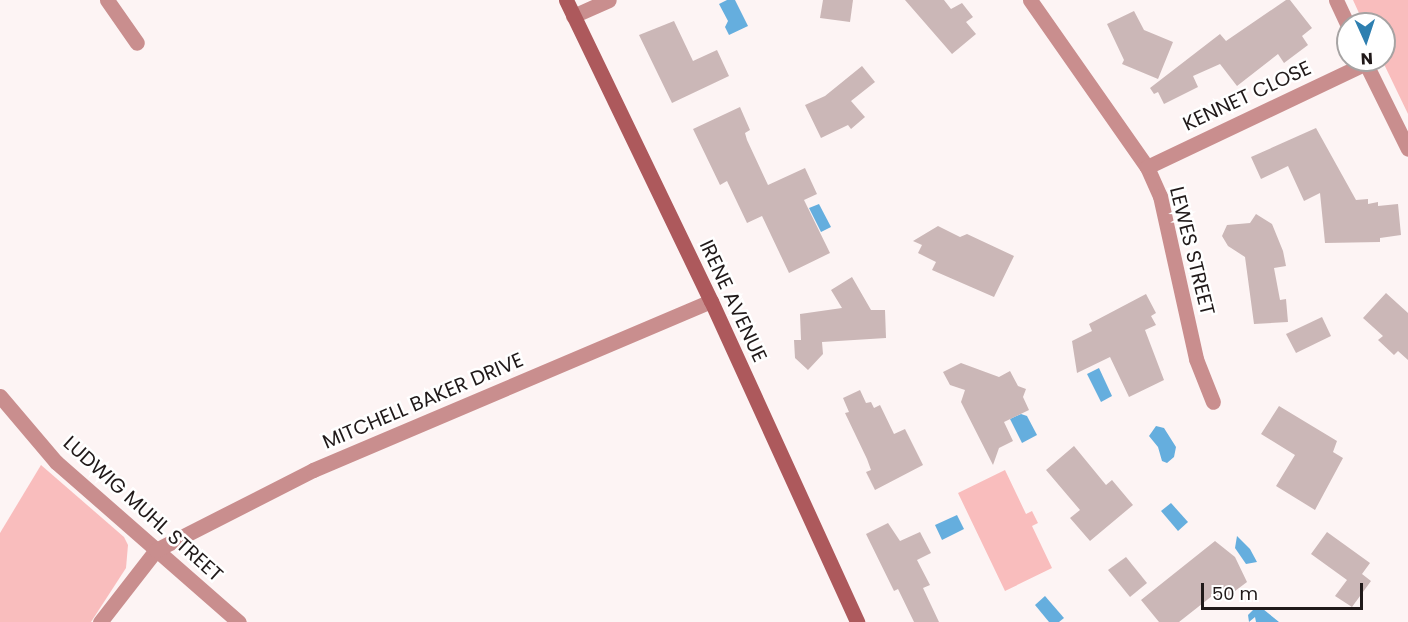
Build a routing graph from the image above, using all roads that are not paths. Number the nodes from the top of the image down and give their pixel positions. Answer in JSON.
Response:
{"nodes":[{"id":1,"x":107,"y":0,"type":"edge"},
{"id":2,"x":566,"y":0,"type":"edge"},
{"id":3,"x":609,"y":0,"type":"edge"},
{"id":4,"x":1030,"y":0,"type":"edge"},
{"id":5,"x":573,"y":16,"type":"junction"},
{"id":6,"x":137,"y":43,"type":"dead end"},
{"id":7,"x":1344,"y":72,"type":"edge"},
{"id":8,"x":1370,"y":72,"type":"edge"},
{"id":9,"x":1408,"y":149,"type":"edge"},
{"id":10,"x":1148,"y":167,"type":"junction"},
{"id":11,"x":711,"y":301,"type":"junction"},
{"id":12,"x":0,"y":396,"type":"edge"},
{"id":13,"x":1213,"y":402,"type":"dead end"},
{"id":14,"x":156,"y":550,"type":"junction"},
{"id":15,"x":100,"y":622,"type":"edge"},
{"id":16,"x":239,"y":622,"type":"edge"},
{"id":17,"x":857,"y":622,"type":"edge"}],
"edges":[{"from":1,"to":6,"type":"street"},
{"from":2,"to":5,"type":"street","name":"IRENE AVENUE"},
{"from":3,"to":5,"type":"street"},
{"from":4,"to":10,"type":"street","name":"LEWES STREET"},
{"from":5,"to":11,"type":"street","name":"IRENE AVENUE"},
{"from":7,"to":10,"type":"street","name":"KENNET CLOSE"},
{"from":8,"to":9,"type":"street"},
{"from":10,"to":13,"type":"street","name":"LEWES STREET"},
{"from":11,"to":14,"type":"street","name":"MITCHELL BAKER DRIVE"},
{"from":11,"to":17,"type":"street","name":"IRENE AVENUE"},
{"from":12,"to":14,"type":"street","name":"LUDWIG MUHL STREET"},
{"from":14,"to":15,"type":"street"},
{"from":14,"to":16,"type":"street","name":"LUDWIG MUHL STREET"}]}
